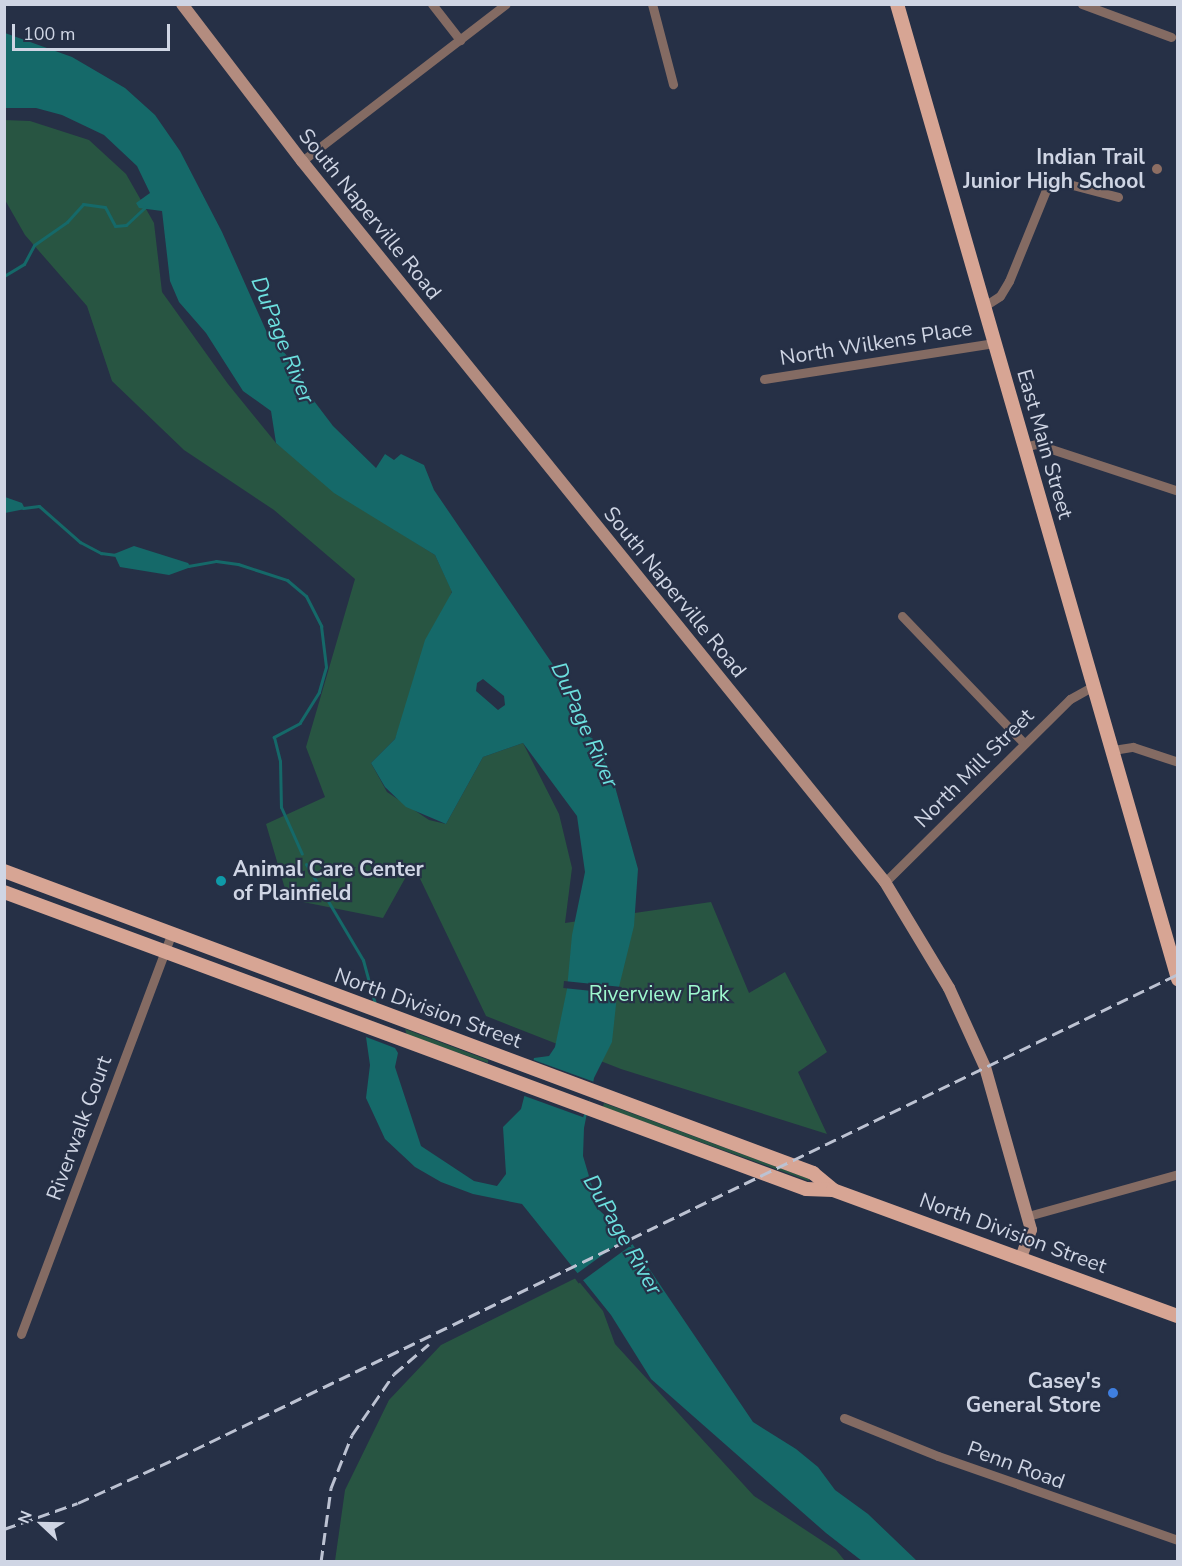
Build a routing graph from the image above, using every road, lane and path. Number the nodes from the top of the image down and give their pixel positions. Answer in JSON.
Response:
{"nodes":[{"id":1,"x":182,"y":4,"type":"edge"},
{"id":2,"x":432,"y":4,"type":"edge"},
{"id":3,"x":506,"y":4,"type":"edge"},
{"id":4,"x":652,"y":4,"type":"edge"},
{"id":5,"x":1082,"y":4,"type":"edge"},
{"id":6,"x":901,"y":6,"type":"edge"},
{"id":7,"x":1171,"y":37,"type":"dead end"},
{"id":8,"x":460,"y":40,"type":"junction"},
{"id":9,"x":673,"y":84,"type":"dead end"},
{"id":10,"x":302,"y":161,"type":"junction"},
{"id":11,"x":1118,"y":197,"type":"dead end"},
{"id":12,"x":983,"y":307,"type":"junction"},
{"id":13,"x":994,"y":343,"type":"junction"},
{"id":14,"x":764,"y":379,"type":"dead end"},
{"id":15,"x":1024,"y":447,"type":"junction"},
{"id":16,"x":1178,"y":491,"type":"edge"},
{"id":17,"x":902,"y":615,"type":"dead end"},
{"id":18,"x":1093,"y":687,"type":"junction"},
{"id":19,"x":1023,"y":742,"type":"junction"},
{"id":20,"x":1113,"y":750,"type":"junction"},
{"id":21,"x":1178,"y":762,"type":"edge"},
{"id":22,"x":4,"y":871,"type":"edge"},
{"id":23,"x":885,"y":882,"type":"junction"},
{"id":24,"x":4,"y":892,"type":"edge"},
{"id":25,"x":171,"y":934,"type":"junction"},
{"id":26,"x":163,"y":952,"type":"junction"},
{"id":27,"x":1178,"y":979,"type":"edge"},
{"id":28,"x":1178,"y":1174,"type":"edge"},
{"id":29,"x":833,"y":1190,"type":"junction"},
{"id":30,"x":1028,"y":1216,"type":"junction"},
{"id":31,"x":1021,"y":1258,"type":"junction"},
{"id":32,"x":1178,"y":1316,"type":"edge"},
{"id":33,"x":21,"y":1334,"type":"dead end"},
{"id":34,"x":844,"y":1418,"type":"dead end"},
{"id":35,"x":1178,"y":1540,"type":"edge"}],
"edges":[{"from":1,"to":10,"type":"main road","name":"South Naperville Road"},
{"from":2,"to":8,"type":"street"},
{"from":3,"to":8,"type":"street"},
{"from":4,"to":9,"type":"street"},
{"from":5,"to":7,"type":"street"},
{"from":6,"to":12,"type":"main road","name":"East Main Street"},
{"from":8,"to":10,"type":"street"},
{"from":10,"to":23,"type":"main road","name":"South Naperville Road"},
{"from":11,"to":12,"type":"street"},
{"from":12,"to":13,"type":"main road","name":"East Main Street"},
{"from":13,"to":14,"type":"street","name":"North Wilkens Place"},
{"from":13,"to":15,"type":"main road","name":"East Main Street"},
{"from":15,"to":16,"type":"street"},
{"from":15,"to":18,"type":"main road","name":"East Main Street"},
{"from":17,"to":19,"type":"street"},
{"from":18,"to":19,"type":"street","name":"North Mill Street"},
{"from":18,"to":20,"type":"main road","name":"East Main Street"},
{"from":19,"to":23,"type":"street","name":"North Mill Street"},
{"from":20,"to":21,"type":"street"},
{"from":20,"to":27,"type":"main road","name":"East Main Street"},
{"from":22,"to":25,"type":"main road","name":"North Division Street"},
{"from":23,"to":30,"type":"main road","name":"South Naperville Road"},
{"from":24,"to":26,"type":"main road","name":"North Division Street"},
{"from":25,"to":26,"type":"street","name":"Riverwalk Court"},
{"from":25,"to":29,"type":"main road","name":"North Division Street"},
{"from":26,"to":29,"type":"main road","name":"North Division Street"},
{"from":26,"to":33,"type":"street","name":"Riverwalk Court"},
{"from":28,"to":30,"type":"street"},
{"from":29,"to":31,"type":"main road","name":"North Division Street"},
{"from":30,"to":31,"type":"main road","name":"South Naperville Road"},
{"from":31,"to":32,"type":"main road","name":"North Division Street"},
{"from":34,"to":35,"type":"street","name":"Penn Road"}]}
